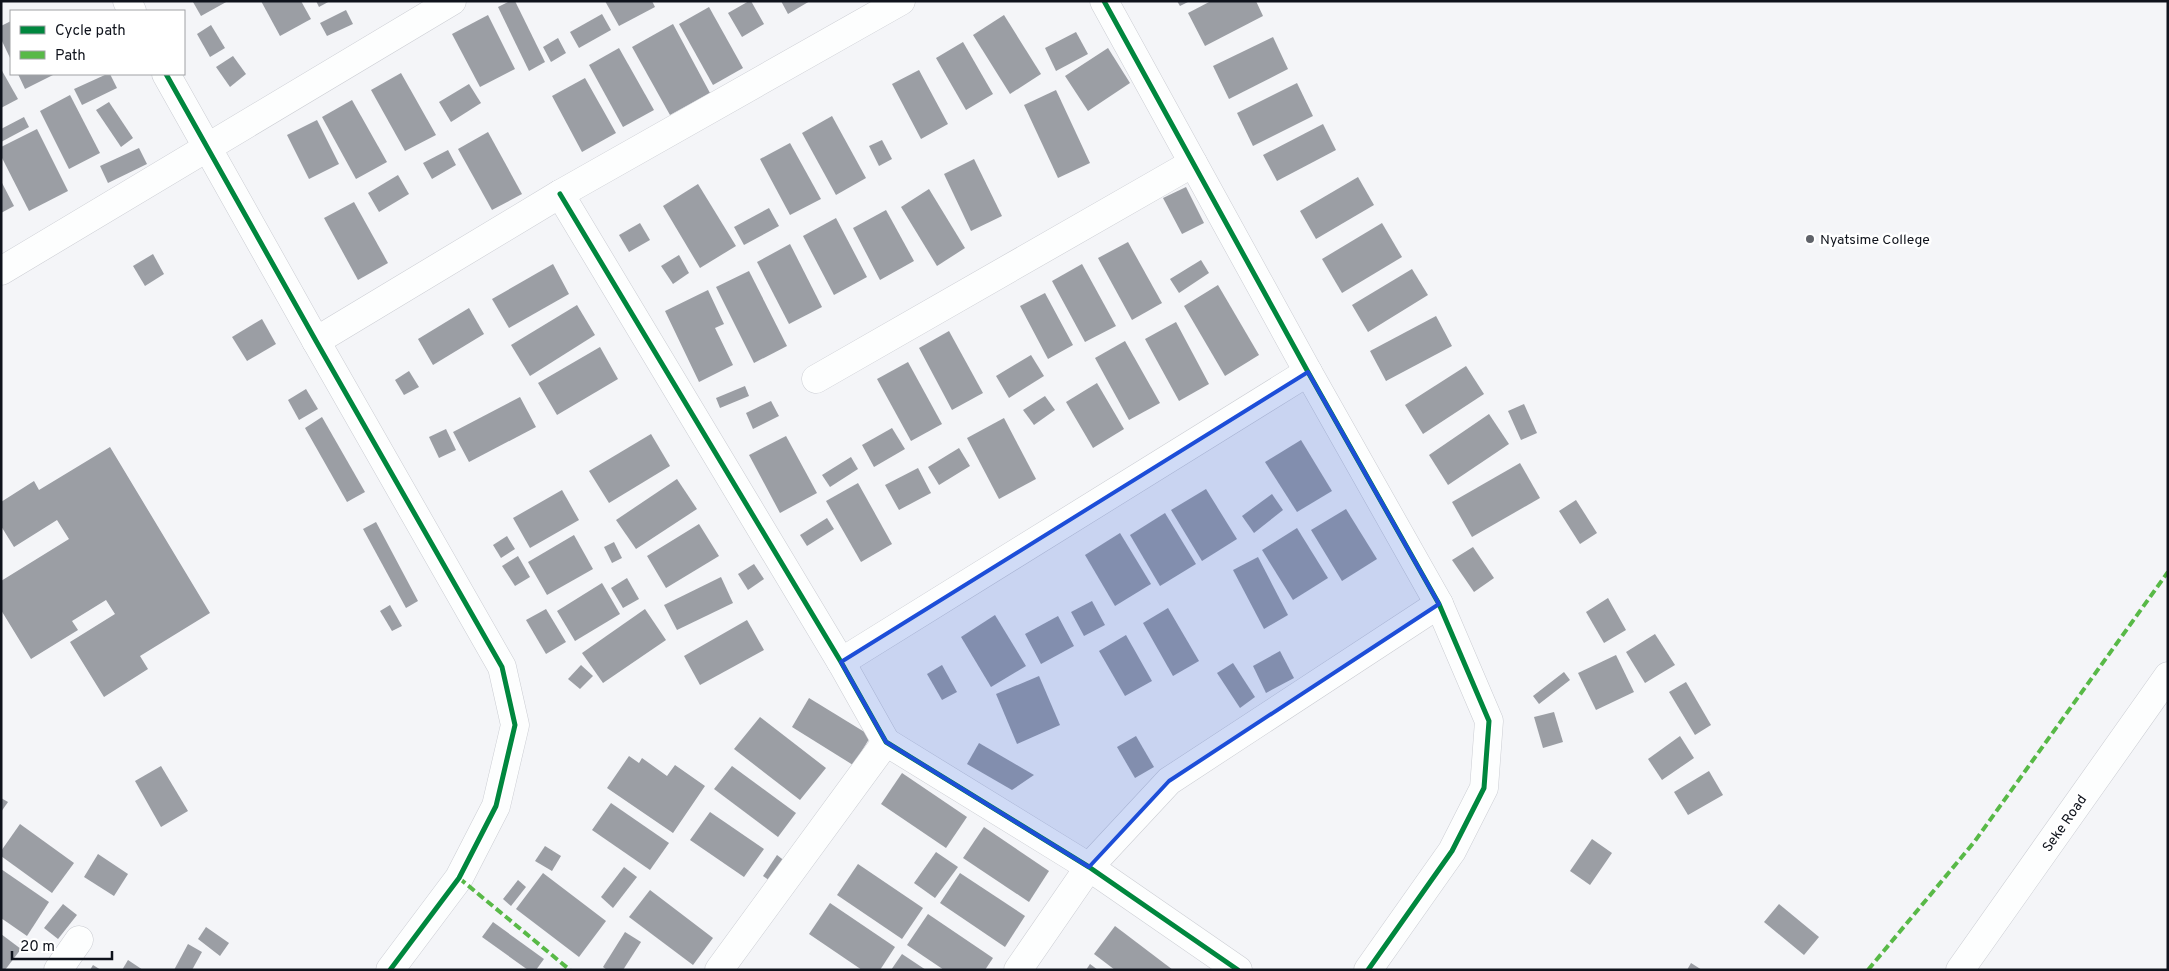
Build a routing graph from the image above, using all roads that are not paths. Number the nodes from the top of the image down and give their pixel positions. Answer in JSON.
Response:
{"nodes":[{"id":1,"x":452,"y":1,"type":"edge"},
{"id":2,"x":901,"y":1,"type":"edge"},
{"id":3,"x":1104,"y":1,"type":"edge"},
{"id":4,"x":167,"y":75,"type":"edge"},
{"id":5,"x":206,"y":147,"type":"junction"},
{"id":6,"x":1193,"y":163,"type":"junction"},
{"id":7,"x":560,"y":194,"type":"junction"},
{"id":8,"x":1,"y":271,"type":"edge"},
{"id":9,"x":316,"y":341,"type":"junction"},
{"id":10,"x":1308,"y":372,"type":"junction"},
{"id":11,"x":816,"y":378,"type":"dead end"},
{"id":12,"x":1439,"y":604,"type":"junction"},
{"id":13,"x":841,"y":662,"type":"junction"},
{"id":14,"x":2168,"y":676,"type":"edge"},
{"id":15,"x":886,"y":742,"type":"junction"},
{"id":16,"x":1089,"y":867,"type":"junction"},
{"id":17,"x":79,"y":940,"type":"dead end"},
{"id":18,"x":58,"y":970,"type":"edge"},
{"id":19,"x":390,"y":970,"type":"edge"},
{"id":20,"x":719,"y":970,"type":"edge"},
{"id":21,"x":1018,"y":970,"type":"edge"},
{"id":22,"x":1238,"y":970,"type":"edge"},
{"id":23,"x":1368,"y":970,"type":"edge"},
{"id":24,"x":1960,"y":970,"type":"edge"}],
"edges":[{"from":1,"to":5,"type":"street"},
{"from":2,"to":7,"type":"street"},
{"from":3,"to":6,"type":"street"},
{"from":4,"to":5,"type":"street"},
{"from":5,"to":8,"type":"street"},
{"from":5,"to":9,"type":"street"},
{"from":6,"to":10,"type":"street"},
{"from":6,"to":11,"type":"street"},
{"from":7,"to":9,"type":"street"},
{"from":7,"to":13,"type":"street"},
{"from":9,"to":19,"type":"street"},
{"from":10,"to":12,"type":"street"},
{"from":10,"to":13,"type":"street"},
{"from":12,"to":16,"type":"street"},
{"from":12,"to":23,"type":"street"},
{"from":13,"to":15,"type":"street"},
{"from":14,"to":24,"type":"street","name":"Seke Road"},
{"from":15,"to":16,"type":"street"},
{"from":15,"to":20,"type":"street"},
{"from":16,"to":21,"type":"street"},
{"from":16,"to":22,"type":"street"},
{"from":17,"to":18,"type":"street"}]}
